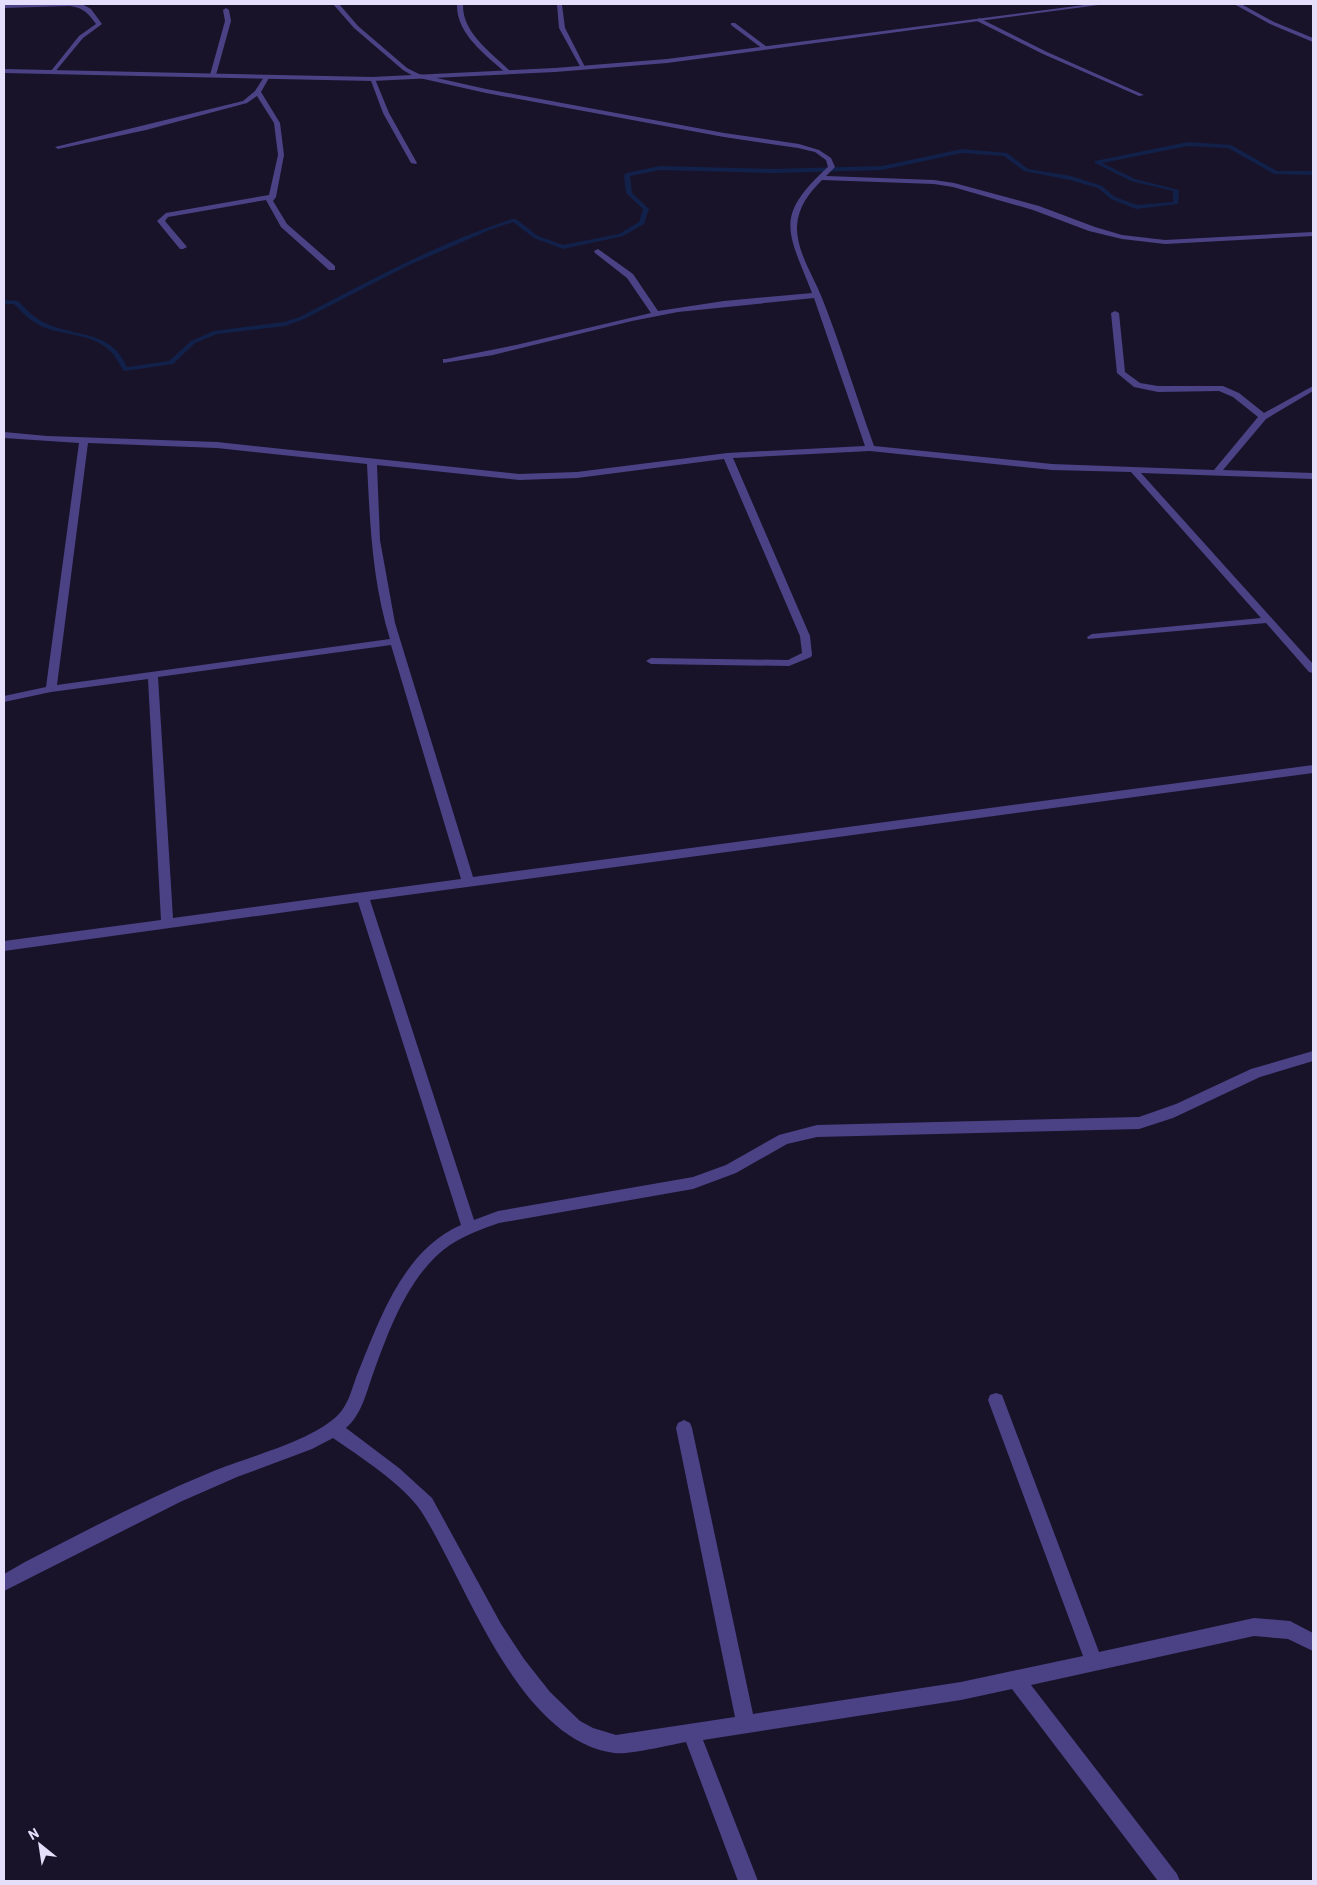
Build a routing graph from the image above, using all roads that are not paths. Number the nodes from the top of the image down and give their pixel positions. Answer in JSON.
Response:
{"nodes":[{"id":1,"x":336,"y":4,"type":"edge"},
{"id":2,"x":460,"y":4,"type":"edge"},
{"id":3,"x":1103,"y":4,"type":"edge"},
{"id":4,"x":1237,"y":4,"type":"edge"},
{"id":5,"x":559,"y":5,"type":"dead end"},
{"id":6,"x":1084,"y":5,"type":"edge"},
{"id":7,"x":4,"y":6,"type":"edge"},
{"id":8,"x":226,"y":10,"type":"dead end"},
{"id":9,"x":979,"y":20,"type":"junction"},
{"id":10,"x":733,"y":24,"type":"dead end"},
{"id":11,"x":1313,"y":40,"type":"edge"},
{"id":12,"x":765,"y":48,"type":"junction"},
{"id":13,"x":584,"y":68,"type":"junction"},
{"id":14,"x":4,"y":70,"type":"edge"},
{"id":15,"x":54,"y":71,"type":"junction"},
{"id":16,"x":508,"y":72,"type":"junction"},
{"id":17,"x":212,"y":75,"type":"junction"},
{"id":18,"x":417,"y":76,"type":"junction"},
{"id":19,"x":266,"y":78,"type":"junction"},
{"id":20,"x":372,"y":79,"type":"junction"},
{"id":21,"x":258,"y":92,"type":"junction"},
{"id":22,"x":1141,"y":95,"type":"dead end"},
{"id":23,"x":58,"y":147,"type":"dead end"},
{"id":24,"x":414,"y":163,"type":"dead end"},
{"id":25,"x":820,"y":178,"type":"junction"},
{"id":26,"x":272,"y":197,"type":"junction"},
{"id":27,"x":1313,"y":234,"type":"edge"},
{"id":28,"x":183,"y":247,"type":"dead end"},
{"id":29,"x":598,"y":251,"type":"dead end"},
{"id":30,"x":332,"y":268,"type":"dead end"},
{"id":31,"x":817,"y":295,"type":"junction"},
{"id":32,"x":656,"y":314,"type":"junction"},
{"id":33,"x":1115,"y":314,"type":"dead end"},
{"id":34,"x":446,"y":361,"type":"dead end"},
{"id":35,"x":1313,"y":388,"type":"edge"},
{"id":36,"x":1262,"y":417,"type":"junction"},
{"id":37,"x":4,"y":435,"type":"edge"},
{"id":38,"x":84,"y":440,"type":"junction"},
{"id":39,"x":870,"y":448,"type":"junction"},
{"id":40,"x":727,"y":456,"type":"junction"},
{"id":41,"x":372,"y":463,"type":"junction"},
{"id":42,"x":1133,"y":469,"type":"junction"},
{"id":43,"x":1216,"y":473,"type":"junction"},
{"id":44,"x":1313,"y":476,"type":"edge"},
{"id":45,"x":1268,"y":620,"type":"junction"},
{"id":46,"x":1092,"y":637,"type":"dead end"},
{"id":47,"x":395,"y":641,"type":"junction"},
{"id":48,"x":651,"y":661,"type":"dead end"},
{"id":49,"x":1313,"y":670,"type":"edge"},
{"id":50,"x":153,"y":675,"type":"junction"},
{"id":51,"x":51,"y":689,"type":"junction"},
{"id":52,"x":4,"y":698,"type":"edge"},
{"id":53,"x":1313,"y":769,"type":"edge"},
{"id":54,"x":468,"y":882,"type":"junction"},
{"id":55,"x":363,"y":897,"type":"junction"},
{"id":56,"x":167,"y":923,"type":"junction"},
{"id":57,"x":4,"y":946,"type":"edge"},
{"id":58,"x":1313,"y":1056,"type":"edge"},
{"id":59,"x":470,"y":1228,"type":"junction"},
{"id":60,"x":996,"y":1400,"type":"dead end"},
{"id":61,"x":684,"y":1428,"type":"dead end"},
{"id":62,"x":334,"y":1429,"type":"junction"},
{"id":63,"x":4,"y":1583,"type":"edge"},
{"id":64,"x":1313,"y":1642,"type":"edge"},
{"id":65,"x":1094,"y":1662,"type":"junction"},
{"id":66,"x":1016,"y":1679,"type":"junction"},
{"id":67,"x":746,"y":1724,"type":"junction"},
{"id":68,"x":691,"y":1732,"type":"junction"},
{"id":69,"x":748,"y":1881,"type":"edge"},
{"id":70,"x":1170,"y":1881,"type":"edge"}],
"edges":[{"from":1,"to":18,"type":"street"},
{"from":2,"to":16,"type":"street"},
{"from":3,"to":6,"type":"street"},
{"from":4,"to":11,"type":"street"},
{"from":5,"to":13,"type":"street"},
{"from":6,"to":9,"type":"street"},
{"from":7,"to":15,"type":"street"},
{"from":8,"to":17,"type":"street"},
{"from":9,"to":12,"type":"street"},
{"from":9,"to":22,"type":"street"},
{"from":10,"to":12,"type":"street"},
{"from":12,"to":13,"type":"street"},
{"from":13,"to":16,"type":"street"},
{"from":14,"to":15,"type":"street"},
{"from":15,"to":17,"type":"street"},
{"from":16,"to":18,"type":"street"},
{"from":17,"to":19,"type":"street"},
{"from":18,"to":20,"type":"street"},
{"from":18,"to":25,"type":"street"},
{"from":19,"to":20,"type":"street"},
{"from":19,"to":21,"type":"street"},
{"from":20,"to":24,"type":"street"},
{"from":21,"to":23,"type":"street"},
{"from":21,"to":26,"type":"street"},
{"from":25,"to":27,"type":"street"},
{"from":25,"to":31,"type":"street"},
{"from":26,"to":28,"type":"street"},
{"from":26,"to":30,"type":"street"},
{"from":29,"to":32,"type":"street"},
{"from":31,"to":32,"type":"street"},
{"from":31,"to":39,"type":"street"},
{"from":32,"to":34,"type":"street"},
{"from":33,"to":36,"type":"street"},
{"from":35,"to":36,"type":"street"},
{"from":36,"to":43,"type":"street"},
{"from":37,"to":38,"type":"street"},
{"from":38,"to":41,"type":"street"},
{"from":38,"to":51,"type":"street"},
{"from":39,"to":40,"type":"street"},
{"from":39,"to":42,"type":"street"},
{"from":40,"to":41,"type":"street"},
{"from":40,"to":48,"type":"street"},
{"from":41,"to":47,"type":"street"},
{"from":42,"to":43,"type":"street"},
{"from":42,"to":45,"type":"street"},
{"from":43,"to":44,"type":"street"},
{"from":45,"to":46,"type":"street"},
{"from":45,"to":49,"type":"street"},
{"from":47,"to":50,"type":"street"},
{"from":47,"to":54,"type":"street"},
{"from":50,"to":51,"type":"street"},
{"from":50,"to":56,"type":"street"},
{"from":51,"to":52,"type":"street"},
{"from":53,"to":54,"type":"street"},
{"from":54,"to":55,"type":"street"},
{"from":55,"to":56,"type":"street"},
{"from":55,"to":59,"type":"street"},
{"from":56,"to":57,"type":"street"},
{"from":58,"to":59,"type":"street"},
{"from":59,"to":62,"type":"street"},
{"from":60,"to":65,"type":"street"},
{"from":61,"to":67,"type":"street"},
{"from":62,"to":63,"type":"street"},
{"from":62,"to":68,"type":"street"},
{"from":64,"to":65,"type":"street"},
{"from":65,"to":66,"type":"street"},
{"from":66,"to":67,"type":"street"},
{"from":66,"to":70,"type":"street"},
{"from":67,"to":68,"type":"street"},
{"from":68,"to":69,"type":"street"}]}
